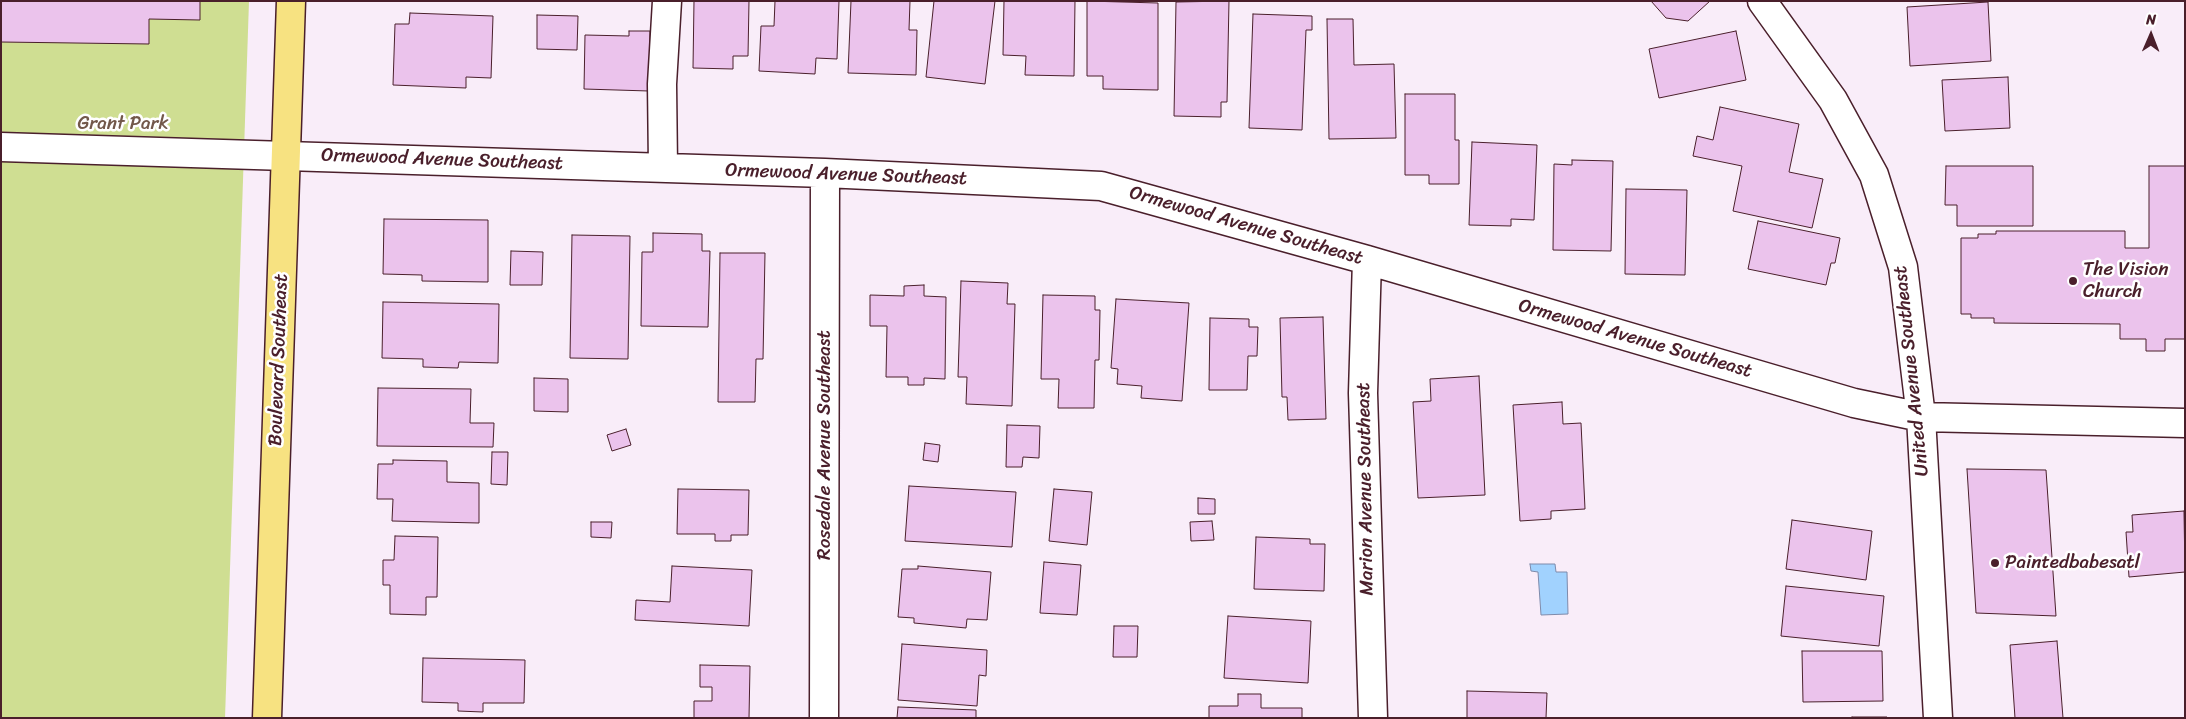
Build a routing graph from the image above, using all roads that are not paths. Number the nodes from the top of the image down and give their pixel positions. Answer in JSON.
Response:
{"nodes":[{"id":1,"x":291,"y":1,"type":"edge"},
{"id":2,"x":667,"y":1,"type":"edge"},
{"id":3,"x":1762,"y":1,"type":"edge"},
{"id":4,"x":1,"y":147,"type":"edge"},
{"id":5,"x":286,"y":156,"type":"junction"},
{"id":6,"x":663,"y":167,"type":"junction"},
{"id":7,"x":825,"y":173,"type":"junction"},
{"id":8,"x":1366,"y":260,"type":"junction"},
{"id":9,"x":1921,"y":417,"type":"junction"},
{"id":10,"x":2185,"y":423,"type":"edge"},
{"id":11,"x":268,"y":718,"type":"edge"},
{"id":12,"x":824,"y":718,"type":"edge"},
{"id":13,"x":1373,"y":718,"type":"edge"},
{"id":14,"x":1938,"y":718,"type":"edge"}],
"edges":[{"from":1,"to":5,"type":"main road","name":"Boulevard Southeast"},
{"from":2,"to":6,"type":"street"},
{"from":3,"to":9,"type":"street","name":"United Avenue Southeast"},
{"from":4,"to":5,"type":"street","name":"Ormewood Avenue Southeast"},
{"from":5,"to":6,"type":"street","name":"Ormewood Avenue Southeast"},
{"from":5,"to":11,"type":"main road","name":"Boulevard Southeast"},
{"from":6,"to":7,"type":"street","name":"Ormewood Avenue Southeast"},
{"from":7,"to":8,"type":"street","name":"Ormewood Avenue Southeast"},
{"from":7,"to":12,"type":"street","name":"Rosedale Avenue Southeast"},
{"from":8,"to":9,"type":"street","name":"Ormewood Avenue Southeast"},
{"from":8,"to":13,"type":"street","name":"Marion Avenue Southeast"},
{"from":9,"to":10,"type":"street","name":"Ormewood Avenue Southeast"},
{"from":9,"to":14,"type":"street","name":"United Avenue Southeast"}]}
